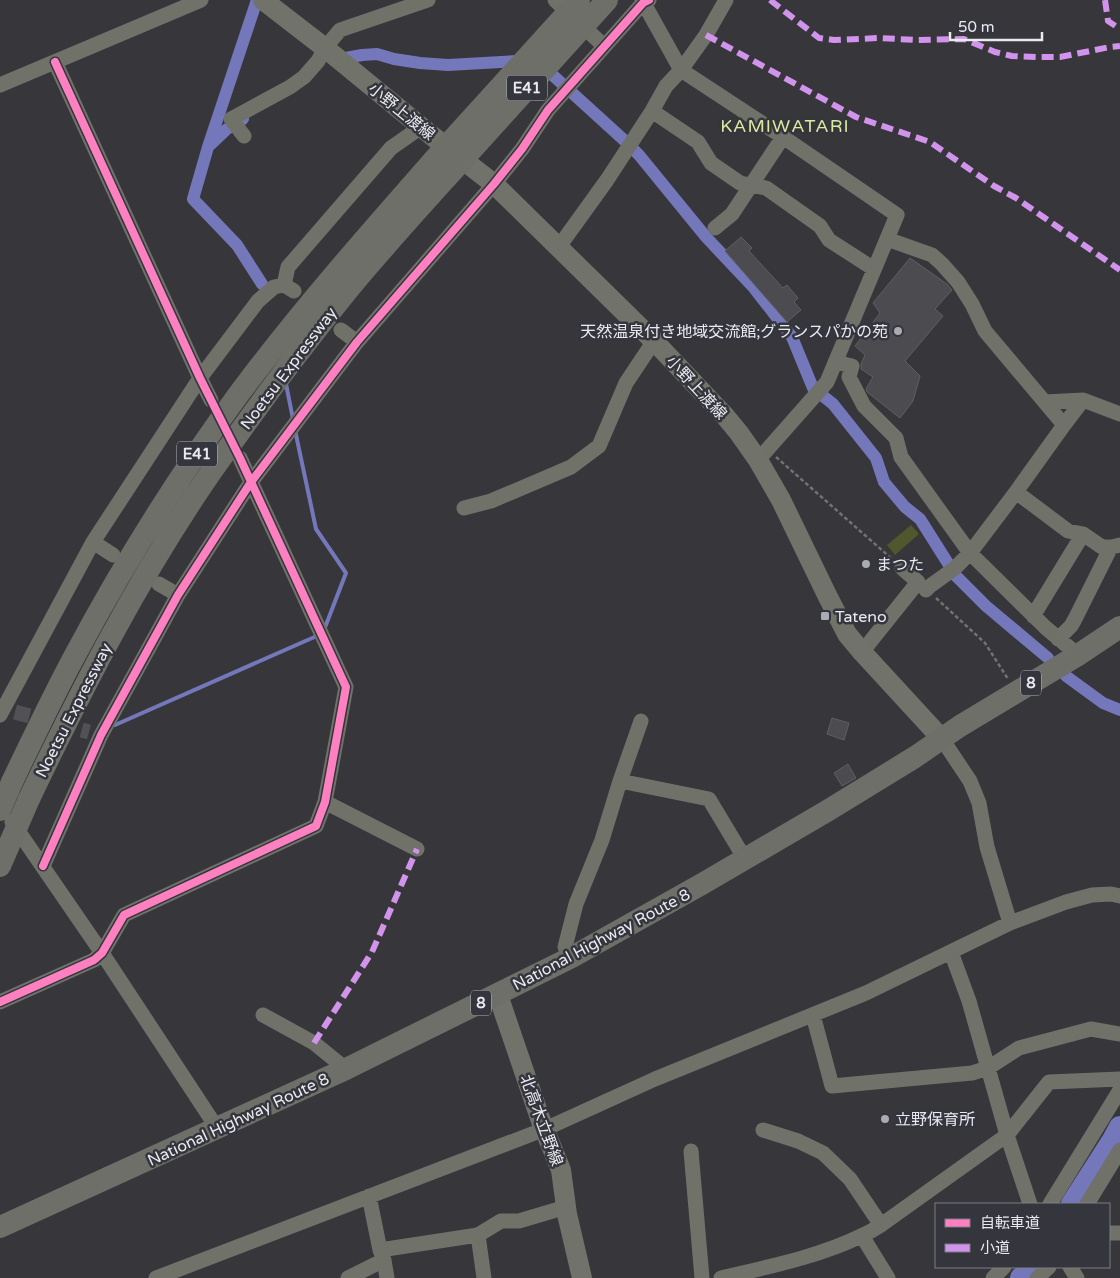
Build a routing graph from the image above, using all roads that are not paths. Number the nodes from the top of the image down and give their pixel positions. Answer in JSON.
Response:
{"nodes":[{"id":1,"x":201,"y":0,"type":"edge"},
{"id":2,"x":428,"y":0,"type":"edge"},
{"id":3,"x":555,"y":0,"type":"edge"},
{"id":4,"x":579,"y":0,"type":"edge"},
{"id":5,"x":608,"y":0,"type":"edge"},
{"id":6,"x":726,"y":0,"type":"edge"},
{"id":7,"x":265,"y":1,"type":"edge"},
{"id":8,"x":645,"y":1,"type":"edge"},
{"id":9,"x":604,"y":46,"type":"junction"},
{"id":10,"x":325,"y":48,"type":"junction"},
{"id":11,"x":55,"y":62,"type":"junction"},
{"id":12,"x":681,"y":70,"type":"junction"},
{"id":13,"x":0,"y":85,"type":"edge"},
{"id":14,"x":652,"y":111,"type":"junction"},
{"id":15,"x":421,"y":127,"type":"junction"},
{"id":16,"x":244,"y":136,"type":"dead end"},
{"id":17,"x":784,"y":137,"type":"junction"},
{"id":18,"x":440,"y":169,"type":"junction"},
{"id":19,"x":494,"y":184,"type":"junction"},
{"id":20,"x":752,"y":185,"type":"junction"},
{"id":21,"x":715,"y":228,"type":"dead end"},
{"id":22,"x":887,"y":239,"type":"junction"},
{"id":23,"x":558,"y":248,"type":"junction"},
{"id":24,"x":874,"y":269,"type":"junction"},
{"id":25,"x":341,"y":330,"type":"dead end"},
{"id":26,"x":654,"y":341,"type":"junction"},
{"id":27,"x":358,"y":342,"type":"junction"},
{"id":28,"x":835,"y":362,"type":"junction"},
{"id":29,"x":200,"y":378,"type":"junction"},
{"id":30,"x":211,"y":400,"type":"dead end"},
{"id":31,"x":1083,"y":400,"type":"junction"},
{"id":32,"x":1046,"y":402,"type":"junction"},
{"id":33,"x":1120,"y":414,"type":"edge"},
{"id":34,"x":1064,"y":425,"type":"junction"},
{"id":35,"x":763,"y":454,"type":"junction"},
{"id":36,"x":240,"y":458,"type":"dead end"},
{"id":37,"x":251,"y":482,"type":"junction"},
{"id":38,"x":1016,"y":492,"type":"junction"},
{"id":39,"x":464,"y":508,"type":"dead end"},
{"id":40,"x":1083,"y":534,"type":"junction"},
{"id":41,"x":93,"y":542,"type":"junction"},
{"id":42,"x":1115,"y":546,"type":"edge"},
{"id":43,"x":970,"y":553,"type":"junction"},
{"id":44,"x":113,"y":554,"type":"dead end"},
{"id":45,"x":902,"y":568,"type":"road end"},
{"id":46,"x":159,"y":584,"type":"dead end"},
{"id":47,"x":922,"y":586,"type":"junction"},
{"id":48,"x":178,"y":595,"type":"junction"},
{"id":49,"x":1033,"y":616,"type":"junction"},
{"id":50,"x":1120,"y":627,"type":"edge"},
{"id":51,"x":1058,"y":638,"type":"junction"},
{"id":52,"x":862,"y":652,"type":"junction"},
{"id":53,"x":1078,"y":655,"type":"junction"},
{"id":54,"x":6,"y":712,"type":"edge"},
{"id":55,"x":641,"y":721,"type":"dead end"},
{"id":56,"x":942,"y":739,"type":"junction"},
{"id":57,"x":620,"y":780,"type":"junction"},
{"id":58,"x":324,"y":802,"type":"junction"},
{"id":59,"x":0,"y":804,"type":"edge"},
{"id":60,"x":0,"y":810,"type":"edge"},
{"id":61,"x":417,"y":849,"type":"dead end"},
{"id":62,"x":745,"y":859,"type":"junction"},
{"id":63,"x":0,"y":866,"type":"edge"},
{"id":64,"x":43,"y":866,"type":"junction"},
{"id":65,"x":1120,"y":896,"type":"edge"},
{"id":66,"x":1010,"y":923,"type":"junction"},
{"id":67,"x":102,"y":952,"type":"junction"},
{"id":68,"x":950,"y":952,"type":"junction"},
{"id":69,"x":572,"y":957,"type":"junction"},
{"id":70,"x":498,"y":995,"type":"junction"},
{"id":71,"x":0,"y":1002,"type":"edge"},
{"id":72,"x":262,"y":1015,"type":"dead end"},
{"id":73,"x":813,"y":1015,"type":"junction"},
{"id":74,"x":1120,"y":1034,"type":"edge"},
{"id":75,"x":988,"y":1068,"type":"junction"},
{"id":76,"x":346,"y":1069,"type":"junction"},
{"id":77,"x":1120,"y":1079,"type":"edge"},
{"id":78,"x":1120,"y":1090,"type":"edge"},
{"id":79,"x":217,"y":1128,"type":"junction"},
{"id":80,"x":545,"y":1129,"type":"junction"},
{"id":81,"x":763,"y":1130,"type":"dead end"},
{"id":82,"x":1007,"y":1135,"type":"junction"},
{"id":83,"x":1120,"y":1150,"type":"edge"},
{"id":84,"x":692,"y":1151,"type":"dead end"},
{"id":85,"x":370,"y":1196,"type":"junction"},
{"id":86,"x":1030,"y":1203,"type":"edge"},
{"id":87,"x":1051,"y":1203,"type":"edge"},
{"id":88,"x":1088,"y":1203,"type":"edge"},
{"id":89,"x":566,"y":1207,"type":"junction"},
{"id":90,"x":881,"y":1225,"type":"junction"},
{"id":91,"x":0,"y":1227,"type":"edge"},
{"id":92,"x":478,"y":1235,"type":"junction"},
{"id":93,"x":862,"y":1236,"type":"junction"},
{"id":94,"x":382,"y":1255,"type":"junction"},
{"id":95,"x":1003,"y":1268,"type":"edge"},
{"id":96,"x":1048,"y":1268,"type":"edge"},
{"id":97,"x":156,"y":1278,"type":"edge"},
{"id":98,"x":348,"y":1278,"type":"edge"},
{"id":99,"x":387,"y":1278,"type":"edge"},
{"id":100,"x":484,"y":1278,"type":"edge"},
{"id":101,"x":582,"y":1278,"type":"edge"},
{"id":102,"x":702,"y":1278,"type":"edge"},
{"id":103,"x":721,"y":1278,"type":"edge"},
{"id":104,"x":888,"y":1278,"type":"edge"},
{"id":105,"x":993,"y":1278,"type":"edge"},
{"id":106,"x":1037,"y":1278,"type":"edge"}],
"edges":[{"from":1,"to":11,"type":"street"},
{"from":2,"to":10,"type":"street"},
{"from":3,"to":9,"type":"street"},
{"from":4,"to":18,"type":"highway","name":"Noetsu Expressway","number":"E41","bridge":true},
{"from":5,"to":18,"type":"highway","name":"Noetsu Expressway","number":"E41","bridge":true},
{"from":6,"to":12,"type":"street"},
{"from":7,"to":10,"type":"main road","name":"小野上渡線"},
{"from":8,"to":9,"type":"street"},
{"from":8,"to":12,"type":"street"},
{"from":9,"to":19,"type":"street"},
{"from":10,"to":15,"type":"main road","name":"小野上渡線"},
{"from":10,"to":16,"type":"street"},
{"from":11,"to":13,"type":"street"},
{"from":11,"to":29,"type":"street"},
{"from":12,"to":14,"type":"street"},
{"from":12,"to":17,"type":"street"},
{"from":14,"to":20,"type":"street"},
{"from":14,"to":23,"type":"street"},
{"from":15,"to":19,"type":"main road","name":"小野上渡線"},
{"from":15,"to":29,"type":"street"},
{"from":17,"to":20,"type":"street"},
{"from":17,"to":22,"type":"street"},
{"from":18,"to":60,"type":"highway","name":"Noetsu Expressway","number":"E41","bridge":true},
{"from":18,"to":63,"type":"highway","name":"Noetsu Expressway","number":"E41","bridge":true},
{"from":19,"to":23,"type":"main road","name":"小野上渡線"},
{"from":19,"to":27,"type":"street"},
{"from":20,"to":21,"type":"street"},
{"from":20,"to":24,"type":"street"},
{"from":22,"to":24,"type":"street"},
{"from":22,"to":32,"type":"street"},
{"from":23,"to":26,"type":"main road","name":"小野上渡線"},
{"from":24,"to":28,"type":"street"},
{"from":25,"to":27,"type":"street"},
{"from":26,"to":35,"type":"main road","name":"小野上渡線"},
{"from":26,"to":39,"type":"street"},
{"from":27,"to":37,"type":"street"},
{"from":28,"to":35,"type":"street"},
{"from":28,"to":43,"type":"street"},
{"from":29,"to":30,"type":"street"},
{"from":29,"to":41,"type":"street"},
{"from":31,"to":32,"type":"street"},
{"from":31,"to":33,"type":"street"},
{"from":31,"to":34,"type":"street"},
{"from":32,"to":34,"type":"street"},
{"from":34,"to":38,"type":"street"},
{"from":35,"to":52,"type":"main road","name":"小野上渡線"},
{"from":36,"to":37,"type":"street"},
{"from":37,"to":48,"type":"street"},
{"from":37,"to":58,"type":"street"},
{"from":38,"to":40,"type":"street"},
{"from":38,"to":43,"type":"street"},
{"from":40,"to":42,"type":"street"},
{"from":40,"to":49,"type":"street"},
{"from":41,"to":44,"type":"street"},
{"from":41,"to":54,"type":"street"},
{"from":42,"to":51,"type":"street"},
{"from":43,"to":47,"type":"street"},
{"from":43,"to":49,"type":"street"},
{"from":45,"to":47,"type":"street"},
{"from":46,"to":48,"type":"street"},
{"from":47,"to":52,"type":"street"},
{"from":48,"to":64,"type":"street"},
{"from":49,"to":51,"type":"street"},
{"from":50,"to":53,"type":"highway","name":"National Highway Route 8","number":"8"},
{"from":51,"to":53,"type":"street"},
{"from":52,"to":56,"type":"main road","name":"小野上渡線"},
{"from":53,"to":56,"type":"highway","name":"National Highway Route 8","number":"8"},
{"from":55,"to":57,"type":"street"},
{"from":56,"to":62,"type":"highway","name":"National Highway Route 8","number":"8"},
{"from":56,"to":66,"type":"street"},
{"from":57,"to":62,"type":"street"},
{"from":57,"to":69,"type":"street"},
{"from":58,"to":61,"type":"street"},
{"from":58,"to":67,"type":"street"},
{"from":59,"to":64,"type":"street"},
{"from":62,"to":69,"type":"highway","name":"National Highway Route 8","number":"8"},
{"from":64,"to":67,"type":"street"},
{"from":65,"to":66,"type":"street"},
{"from":66,"to":68,"type":"street"},
{"from":67,"to":71,"type":"street"},
{"from":67,"to":79,"type":"street"},
{"from":68,"to":73,"type":"street"},
{"from":68,"to":75,"type":"street"},
{"from":69,"to":70,"type":"highway","name":"National Highway Route 8","number":"8"},
{"from":70,"to":76,"type":"highway","name":"National Highway Route 8","number":"8"},
{"from":70,"to":80,"type":"main road","name":"北高木立野線"},
{"from":72,"to":76,"type":"street"},
{"from":73,"to":75,"type":"street"},
{"from":73,"to":80,"type":"street"},
{"from":74,"to":75,"type":"street"},
{"from":75,"to":82,"type":"street"},
{"from":76,"to":79,"type":"highway","name":"National Highway Route 8","number":"8"},
{"from":77,"to":82,"type":"street"},
{"from":78,"to":87,"type":"street"},
{"from":79,"to":91,"type":"highway","name":"National Highway Route 8","number":"8"},
{"from":80,"to":85,"type":"street"},
{"from":80,"to":89,"type":"main road","name":"北高木立野線"},
{"from":81,"to":90,"type":"street"},
{"from":82,"to":86,"type":"street"},
{"from":82,"to":90,"type":"street"},
{"from":83,"to":88,"type":"street"},
{"from":84,"to":102,"type":"street"},
{"from":85,"to":94,"type":"street"},
{"from":85,"to":97,"type":"street"},
{"from":89,"to":92,"type":"street"},
{"from":89,"to":101,"type":"main road","name":"北高木立野線"},
{"from":90,"to":93,"type":"street"},
{"from":92,"to":94,"type":"street"},
{"from":92,"to":100,"type":"street"},
{"from":93,"to":103,"type":"street"},
{"from":93,"to":104,"type":"street"},
{"from":94,"to":98,"type":"street"},
{"from":94,"to":99,"type":"street"},
{"from":95,"to":105,"type":"street"},
{"from":96,"to":106,"type":"street"}]}
